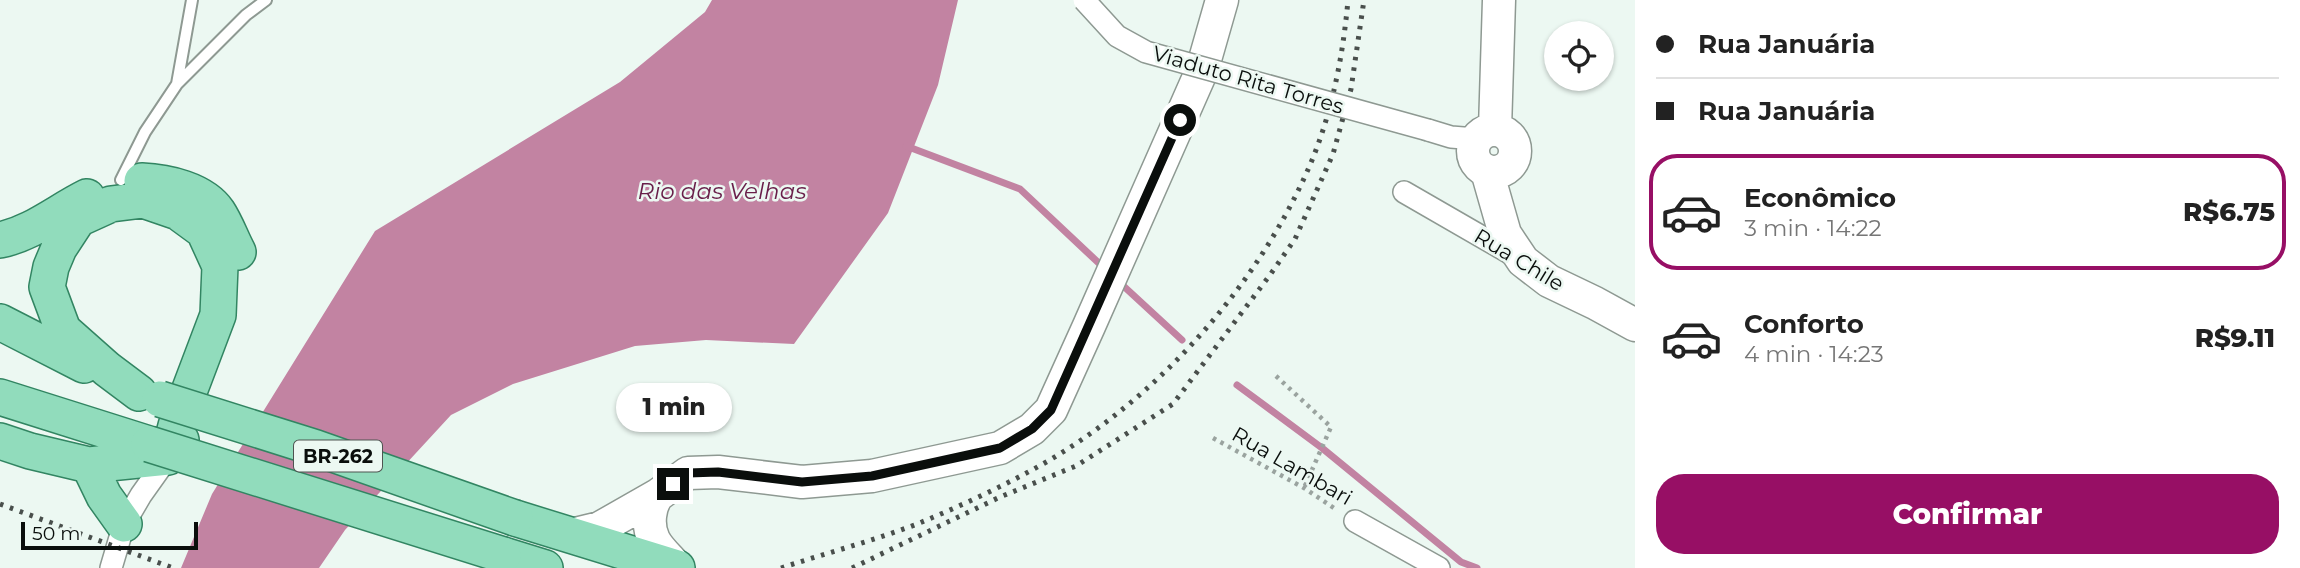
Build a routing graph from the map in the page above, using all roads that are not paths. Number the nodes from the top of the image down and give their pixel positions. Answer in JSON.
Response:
{"nodes":[{"id":1,"x":192,"y":0,"type":"edge"},
{"id":2,"x":266,"y":0,"type":"edge"},
{"id":3,"x":1084,"y":0,"type":"edge"},
{"id":4,"x":1222,"y":0,"type":"edge"},
{"id":5,"x":1499,"y":0,"type":"edge"},
{"id":6,"x":177,"y":84,"type":"junction"},
{"id":7,"x":1482,"y":150,"type":"junction"},
{"id":8,"x":121,"y":180,"type":"junction"},
{"id":9,"x":1404,"y":192,"type":"dead end"},
{"id":10,"x":0,"y":240,"type":"edge"},
{"id":11,"x":1523,"y":261,"type":"junction"},
{"id":12,"x":0,"y":322,"type":"edge"},
{"id":13,"x":1635,"y":325,"type":"edge"},
{"id":14,"x":149,"y":396,"type":"junction"},
{"id":15,"x":0,"y":397,"type":"edge"},
{"id":16,"x":0,"y":440,"type":"edge"},
{"id":17,"x":159,"y":451,"type":"junction"},
{"id":18,"x":89,"y":465,"type":"junction"},
{"id":19,"x":658,"y":495,"type":"junction"},
{"id":20,"x":1355,"y":521,"type":"road end"},
{"id":21,"x":124,"y":524,"type":"junction"},
{"id":22,"x":571,"y":536,"type":"junction"},
{"id":23,"x":111,"y":568,"type":"edge"},
{"id":24,"x":545,"y":568,"type":"edge"},
{"id":25,"x":677,"y":568,"type":"edge"},
{"id":26,"x":1440,"y":568,"type":"edge"}],
"edges":[{"from":1,"to":6,"type":"lane"},
{"from":2,"to":6,"type":"lane"},
{"from":3,"to":7,"type":"street","name":"Viaduto Rita Torres","bridge":true},
{"from":4,"to":19,"type":"street"},
{"from":5,"to":7,"type":"street"},
{"from":6,"to":8,"type":"lane"},
{"from":7,"to":11,"type":"street"},
{"from":8,"to":10,"type":"main road"},
{"from":8,"to":17,"type":"main road"},
{"from":9,"to":11,"type":"street","name":"Rua Chile"},
{"from":11,"to":13,"type":"street","name":"Rua Chile"},
{"from":12,"to":14,"type":"main road","number":"BR-262"},
{"from":14,"to":17,"type":"main road"},
{"from":14,"to":22,"type":"main road","number":"BR-262","bridge":true},
{"from":15,"to":17,"type":"main road","number":"BR-262"},
{"from":16,"to":18,"type":"main road"},
{"from":17,"to":18,"type":"main road"},
{"from":17,"to":21,"type":"street"},
{"from":17,"to":24,"type":"main road","number":"BR-262","bridge":true},
{"from":18,"to":21,"type":"main road"},
{"from":19,"to":22,"type":"street"},
{"from":19,"to":25,"type":"street"},
{"from":20,"to":26,"type":"street"},
{"from":21,"to":23,"type":"street"},
{"from":22,"to":25,"type":"main road","number":"BR-262"}]}
